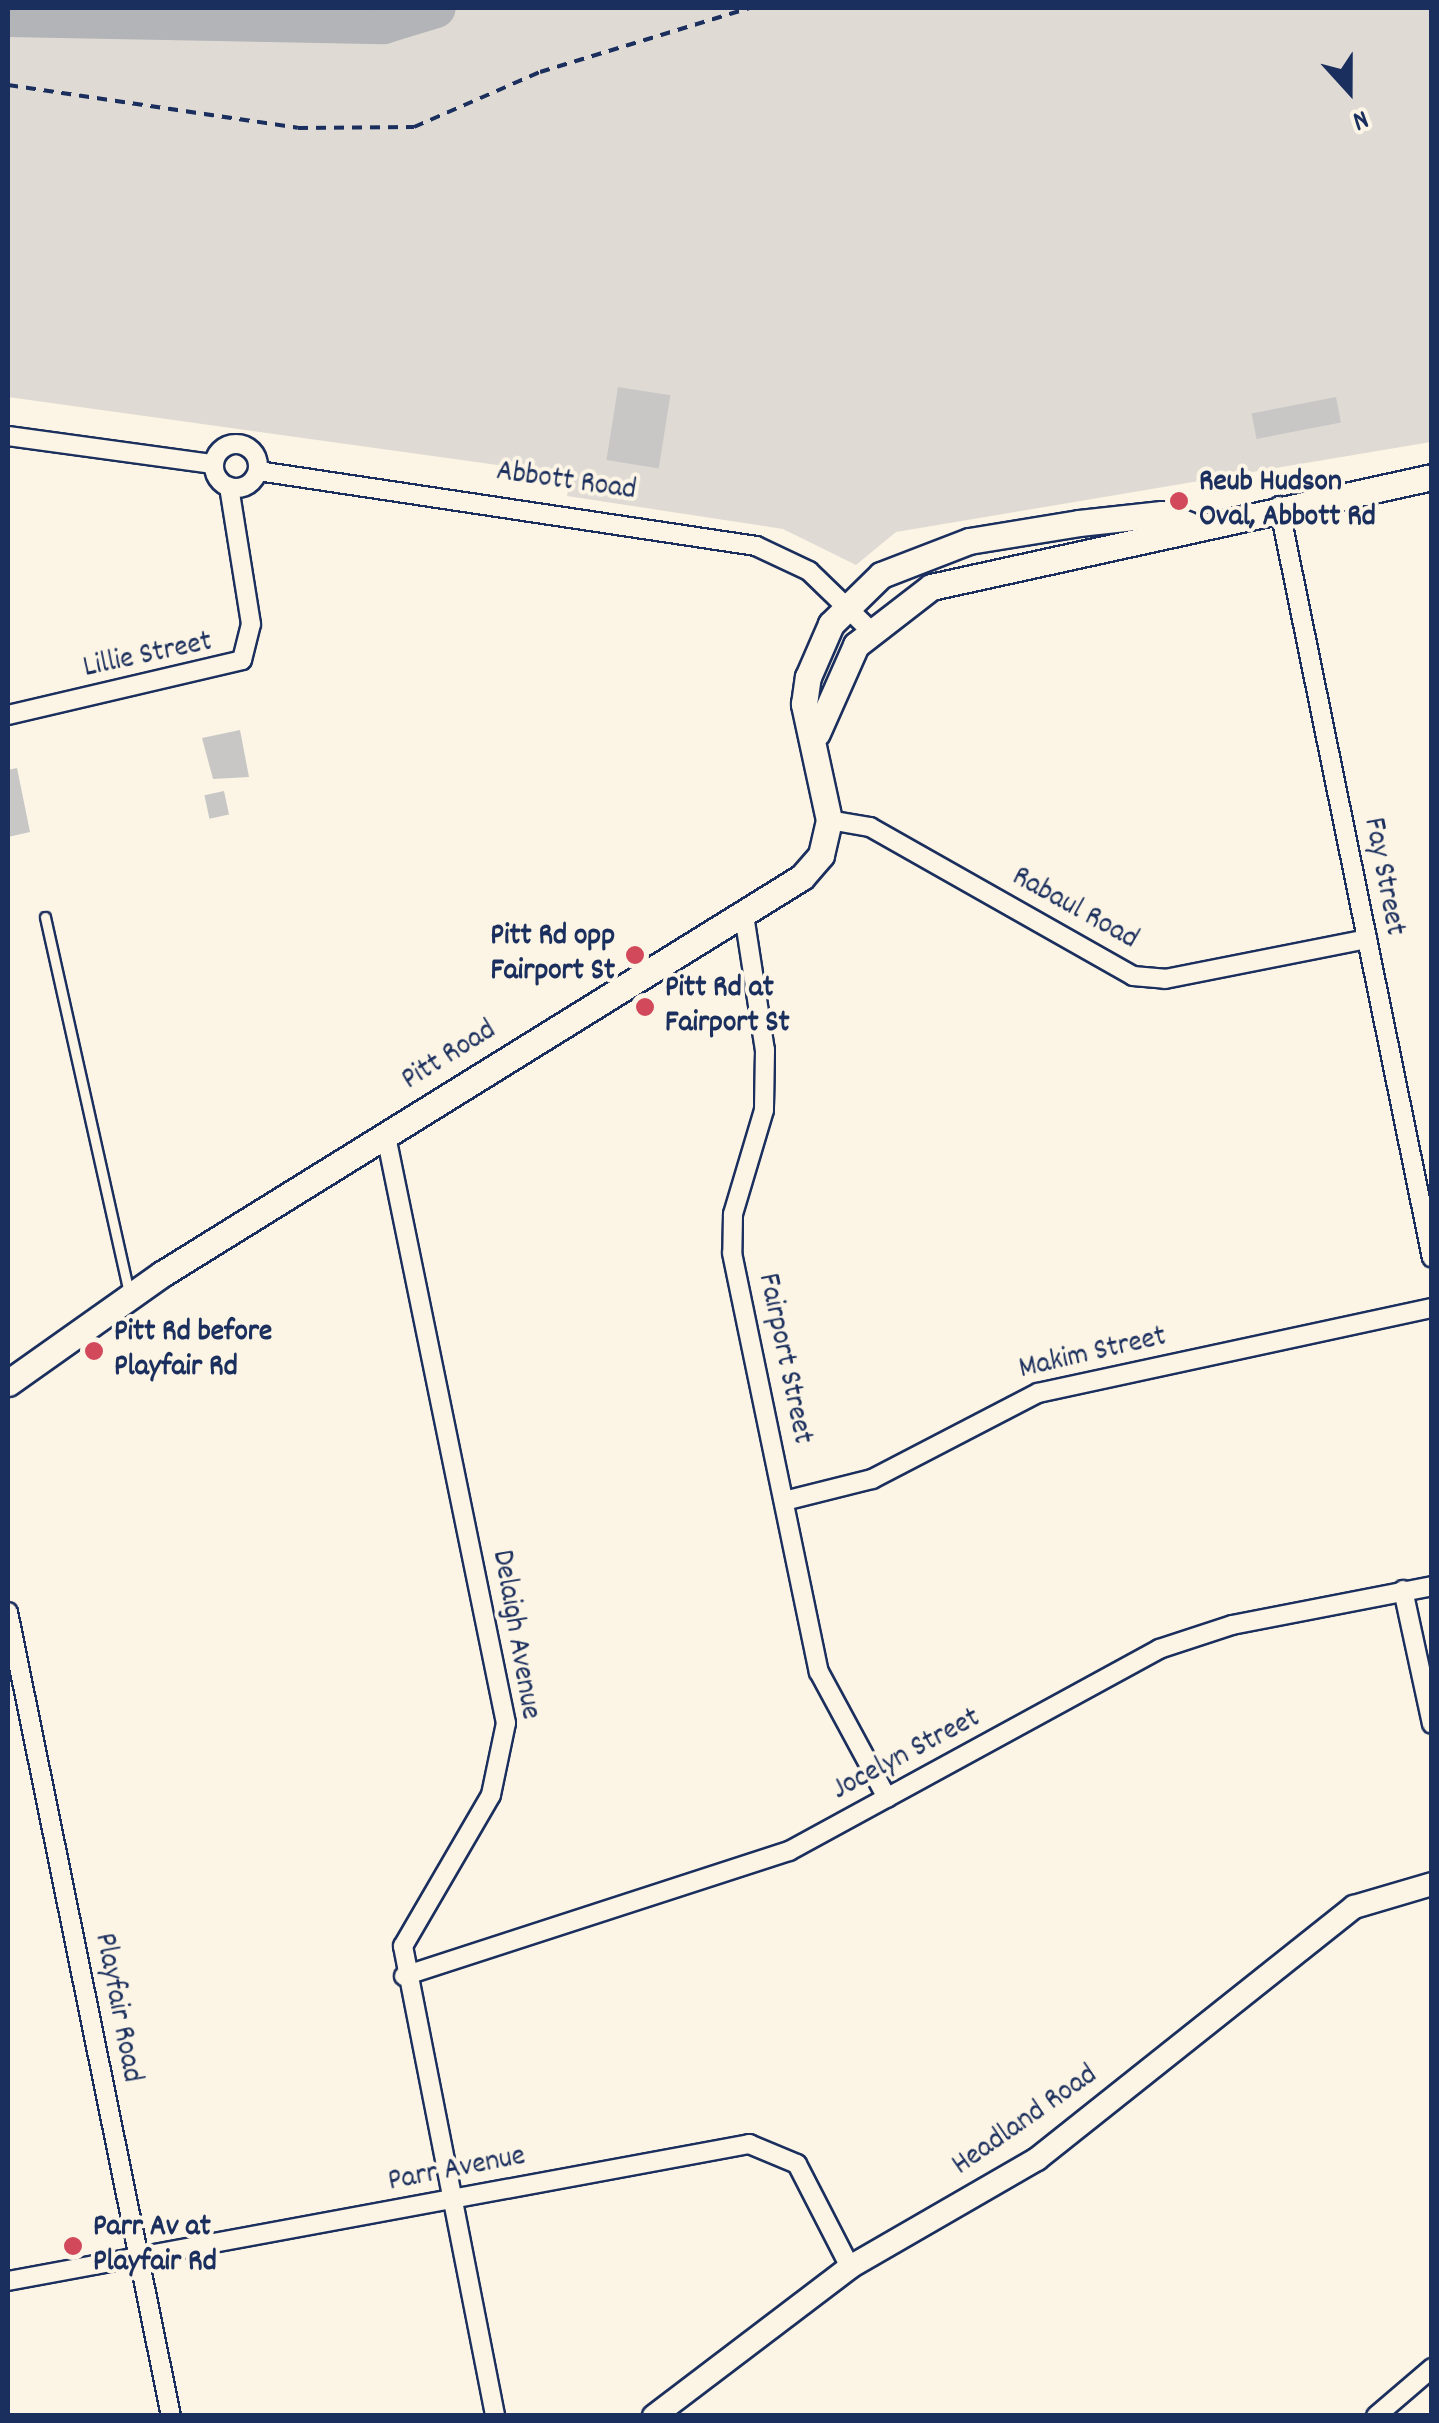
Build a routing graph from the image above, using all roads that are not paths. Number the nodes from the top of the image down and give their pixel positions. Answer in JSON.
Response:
{"nodes":[{"id":1,"x":8,"y":436,"type":"edge"},
{"id":2,"x":214,"y":464,"type":"junction"},
{"id":3,"x":258,"y":471,"type":"junction"},
{"id":4,"x":1432,"y":477,"type":"edge"},
{"id":5,"x":229,"y":487,"type":"junction"},
{"id":6,"x":1279,"y":506,"type":"junction"},
{"id":7,"x":1189,"y":524,"type":"junction"},
{"id":8,"x":848,"y":604,"type":"junction"},
{"id":9,"x":869,"y":629,"type":"junction"},
{"id":10,"x":8,"y":714,"type":"edge"},
{"id":11,"x":817,"y":733,"type":"junction"},
{"id":12,"x":829,"y":820,"type":"junction"},
{"id":13,"x":744,"y":915,"type":"junction"},
{"id":14,"x":45,"y":917,"type":"dead end"},
{"id":15,"x":1367,"y":939,"type":"junction"},
{"id":16,"x":386,"y":1136,"type":"junction"},
{"id":17,"x":1432,"y":1258,"type":"edge"},
{"id":18,"x":130,"y":1295,"type":"junction"},
{"id":19,"x":1432,"y":1308,"type":"edge"},
{"id":20,"x":8,"y":1383,"type":"edge"},
{"id":21,"x":784,"y":1501,"type":"junction"},
{"id":22,"x":1432,"y":1586,"type":"edge"},
{"id":23,"x":1403,"y":1590,"type":"junction"},
{"id":24,"x":8,"y":1612,"type":"edge"},
{"id":25,"x":1432,"y":1724,"type":"edge"},
{"id":26,"x":887,"y":1798,"type":"junction"},
{"id":27,"x":1432,"y":1884,"type":"edge"},
{"id":28,"x":404,"y":1976,"type":"junction"},
{"id":29,"x":450,"y":2202,"type":"junction"},
{"id":30,"x":138,"y":2255,"type":"junction"},
{"id":31,"x":850,"y":2268,"type":"junction"},
{"id":32,"x":8,"y":2281,"type":"edge"},
{"id":33,"x":1432,"y":2368,"type":"edge"},
{"id":34,"x":171,"y":2416,"type":"edge"},
{"id":35,"x":495,"y":2416,"type":"edge"},
{"id":36,"x":654,"y":2416,"type":"edge"},
{"id":37,"x":1376,"y":2416,"type":"edge"}],
"edges":[{"from":1,"to":2,"type":"street","name":"Abbott Road"},
{"from":2,"to":3,"type":"street","name":"Abbott Road"},
{"from":2,"to":5,"type":"street"},
{"from":3,"to":5,"type":"street"},
{"from":3,"to":8,"type":"street","name":"Abbott Road"},
{"from":4,"to":6,"type":"main road"},
{"from":5,"to":10,"type":"street","name":"Lillie Street"},
{"from":6,"to":7,"type":"main road"},
{"from":6,"to":15,"type":"street","name":"Fay Street"},
{"from":7,"to":8,"type":"main road"},
{"from":7,"to":9,"type":"main road"},
{"from":8,"to":9,"type":"street","name":"Abbott Road"},
{"from":8,"to":11,"type":"main road","name":"Pitt Road"},
{"from":9,"to":11,"type":"main road"},
{"from":11,"to":12,"type":"main road","name":"Pitt Road"},
{"from":12,"to":13,"type":"main road","name":"Pitt Road"},
{"from":12,"to":15,"type":"street","name":"Rabaul Road"},
{"from":13,"to":16,"type":"main road","name":"Pitt Road"},
{"from":13,"to":21,"type":"street","name":"Fairport Street"},
{"from":14,"to":18,"type":"lane"},
{"from":15,"to":17,"type":"street","name":"Fay Street"},
{"from":16,"to":18,"type":"main road","name":"Pitt Road"},
{"from":16,"to":28,"type":"street","name":"Delaigh Avenue"},
{"from":18,"to":20,"type":"main road","name":"Pitt Road"},
{"from":19,"to":21,"type":"street","name":"Makim Street"},
{"from":21,"to":26,"type":"street","name":"Fairport Street"},
{"from":22,"to":23,"type":"street","name":"Jocelyn Street"},
{"from":23,"to":25,"type":"street"},
{"from":23,"to":26,"type":"street","name":"Jocelyn Street"},
{"from":24,"to":30,"type":"street","name":"Playfair Road"},
{"from":26,"to":28,"type":"street","name":"Jocelyn Street"},
{"from":27,"to":31,"type":"street","name":"Headland Road"},
{"from":28,"to":29,"type":"street","name":"Delaigh Avenue"},
{"from":29,"to":30,"type":"street","name":"Parr Avenue"},
{"from":29,"to":31,"type":"street","name":"Parr Avenue"},
{"from":29,"to":35,"type":"street","name":"Delaigh Avenue"},
{"from":30,"to":32,"type":"street","name":"Parr Avenue"},
{"from":30,"to":34,"type":"street","name":"Playfair Road"},
{"from":31,"to":36,"type":"street","name":"Headland Road"},
{"from":33,"to":37,"type":"street"}]}
